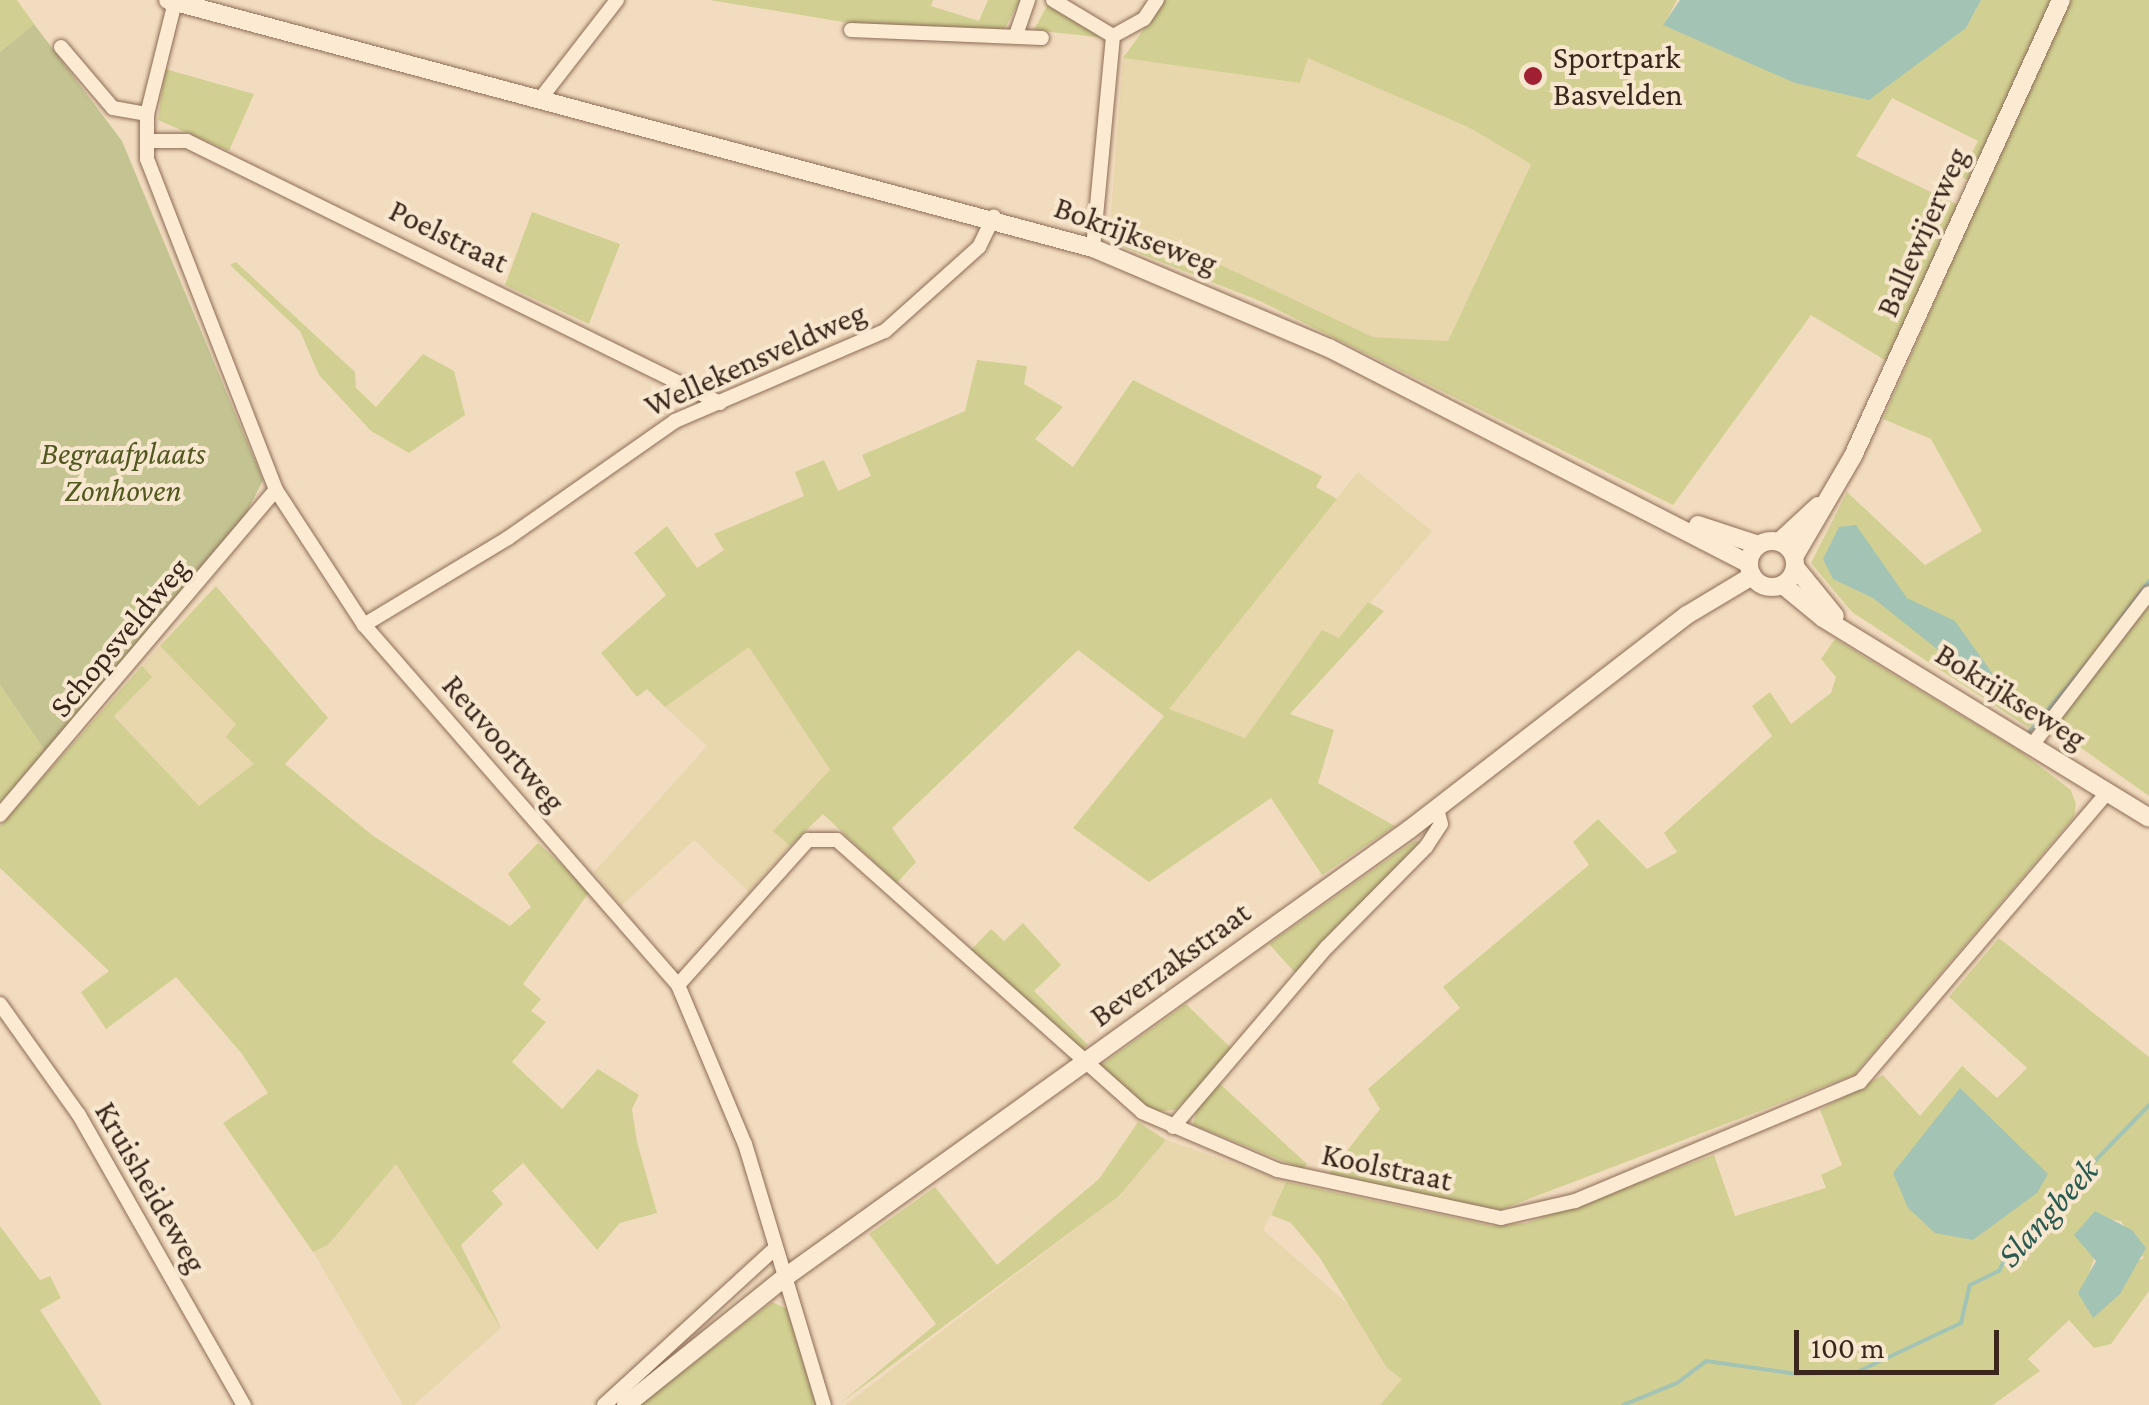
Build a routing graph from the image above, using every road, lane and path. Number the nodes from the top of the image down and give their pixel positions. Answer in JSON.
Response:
{"nodes":[{"id":1,"x":617,"y":0,"type":"edge"},
{"id":2,"x":1028,"y":0,"type":"edge"},
{"id":3,"x":1053,"y":0,"type":"edge"},
{"id":4,"x":1157,"y":0,"type":"edge"},
{"id":5,"x":2060,"y":0,"type":"edge"},
{"id":6,"x":172,"y":1,"type":"edge"},
{"id":7,"x":851,"y":30,"type":"dead end"},
{"id":8,"x":1016,"y":35,"type":"junction"},
{"id":9,"x":1114,"y":36,"type":"junction"},
{"id":10,"x":1042,"y":38,"type":"dead end"},
{"id":11,"x":61,"y":46,"type":"dead end"},
{"id":12,"x":541,"y":98,"type":"junction"},
{"id":13,"x":147,"y":114,"type":"junction"},
{"id":14,"x":147,"y":141,"type":"junction"},
{"id":15,"x":994,"y":216,"type":"junction"},
{"id":16,"x":1093,"y":248,"type":"junction"},
{"id":17,"x":720,"y":403,"type":"junction"},
{"id":18,"x":1836,"y":488,"type":"junction"},
{"id":19,"x":276,"y":490,"type":"junction"},
{"id":20,"x":1676,"y":521,"type":"junction"},
{"id":21,"x":1779,"y":542,"type":"junction"},
{"id":22,"x":1759,"y":545,"type":"junction"},
{"id":23,"x":1795,"y":562,"type":"junction"},
{"id":24,"x":1750,"y":570,"type":"junction"},
{"id":25,"x":1783,"y":585,"type":"junction"},
{"id":26,"x":2149,"y":593,"type":"edge"},
{"id":27,"x":1842,"y":624,"type":"junction"},
{"id":28,"x":364,"y":625,"type":"junction"},
{"id":29,"x":2033,"y":744,"type":"junction"},
{"id":30,"x":2107,"y":793,"type":"junction"},
{"id":31,"x":1438,"y":809,"type":"junction"},
{"id":32,"x":0,"y":815,"type":"edge"},
{"id":33,"x":2149,"y":818,"type":"edge"},
{"id":34,"x":678,"y":985,"type":"junction"},
{"id":35,"x":0,"y":1004,"type":"edge"},
{"id":36,"x":1082,"y":1064,"type":"junction"},
{"id":37,"x":1172,"y":1127,"type":"junction"},
{"id":38,"x":772,"y":1250,"type":"junction"},
{"id":39,"x":784,"y":1278,"type":"junction"},
{"id":40,"x":244,"y":1405,"type":"edge"},
{"id":41,"x":604,"y":1405,"type":"edge"},
{"id":42,"x":626,"y":1405,"type":"edge"},
{"id":43,"x":824,"y":1405,"type":"edge"}],
"edges":[{"from":1,"to":12,"type":"street"},
{"from":2,"to":8,"type":"street"},
{"from":3,"to":9,"type":"street"},
{"from":4,"to":9,"type":"street"},
{"from":5,"to":18,"type":"street","name":"Ballewijerweg"},
{"from":6,"to":12,"type":"street","name":"Bokrijkseweg"},
{"from":6,"to":13,"type":"street","name":"Reuvoortweg"},
{"from":7,"to":8,"type":"street"},
{"from":8,"to":10,"type":"street"},
{"from":9,"to":16,"type":"street"},
{"from":11,"to":13,"type":"street"},
{"from":12,"to":15,"type":"street","name":"Bokrijkseweg"},
{"from":13,"to":14,"type":"street","name":"Reuvoortweg"},
{"from":14,"to":17,"type":"street","name":"Poelstraat"},
{"from":14,"to":19,"type":"street","name":"Reuvoortweg"},
{"from":15,"to":16,"type":"street","name":"Bokrijkseweg"},
{"from":15,"to":17,"type":"street","name":"Wellekensveldweg"},
{"from":16,"to":20,"type":"street","name":"Bokrijkseweg"},
{"from":17,"to":28,"type":"street","name":"Wellekensveldweg"},
{"from":18,"to":21,"type":"street","name":"Ballewijerweg"},
{"from":18,"to":23,"type":"street","name":"Ballewijerweg"},
{"from":19,"to":28,"type":"street","name":"Reuvoortweg"},
{"from":19,"to":32,"type":"street","name":"Schopsveldweg"},
{"from":20,"to":22,"type":"street","name":"Bokrijkseweg"},
{"from":20,"to":24,"type":"street","name":"Bokrijkseweg"},
{"from":21,"to":22,"type":"street","name":"Bokrijkseweg"},
{"from":21,"to":23,"type":"street","name":"Bokrijkseweg"},
{"from":22,"to":24,"type":"street"},
{"from":23,"to":25,"type":"street"},
{"from":23,"to":27,"type":"street","name":"Bokrijkseweg"},
{"from":24,"to":25,"type":"street","name":"Bokrijkseweg"},
{"from":24,"to":31,"type":"street","name":"Beverzakstraat"},
{"from":25,"to":27,"type":"street","name":"Bokrijkseweg"},
{"from":26,"to":29,"type":"street"},
{"from":27,"to":29,"type":"street","name":"Bokrijkseweg"},
{"from":28,"to":34,"type":"street","name":"Reuvoortweg"},
{"from":29,"to":30,"type":"street","name":"Bokrijkseweg"},
{"from":30,"to":33,"type":"street","name":"Bokrijkseweg"},
{"from":30,"to":37,"type":"street","name":"Koolstraat"},
{"from":31,"to":36,"type":"street","name":"Beverzakstraat"},
{"from":31,"to":37,"type":"street"},
{"from":34,"to":36,"type":"street","name":"Koolstraat"},
{"from":34,"to":38,"type":"street","name":"Reuvoortweg"},
{"from":35,"to":40,"type":"street","name":"Kruisheideweg"},
{"from":36,"to":37,"type":"street","name":"Koolstraat"},
{"from":36,"to":39,"type":"street","name":"Beverzakstraat"},
{"from":38,"to":39,"type":"street","name":"Reuvoortweg"},
{"from":38,"to":41,"type":"street"},
{"from":39,"to":42,"type":"street","name":"Beverzakstraat"},
{"from":39,"to":43,"type":"street","name":"Reuvoortweg"}]}
